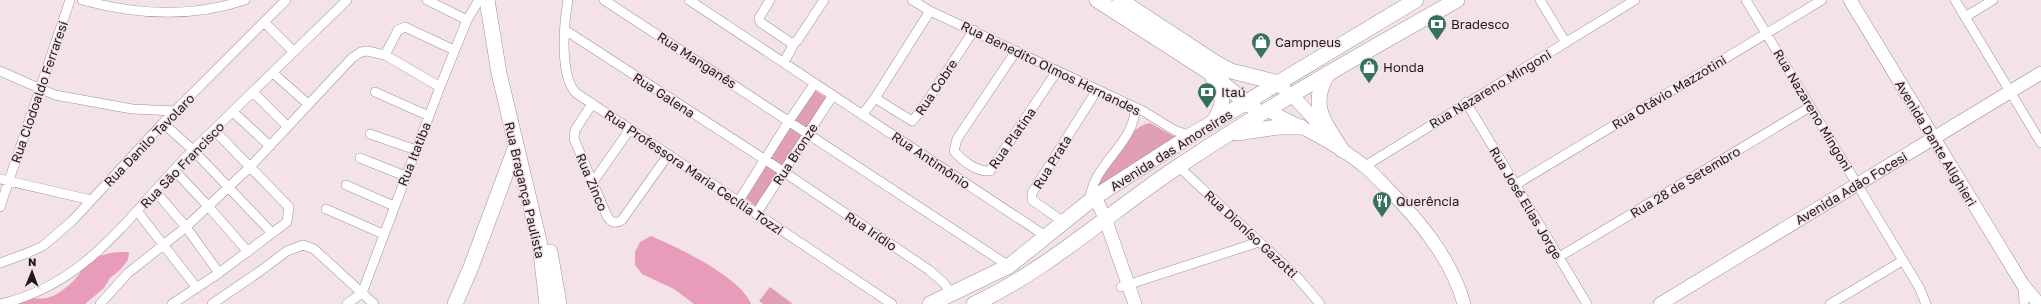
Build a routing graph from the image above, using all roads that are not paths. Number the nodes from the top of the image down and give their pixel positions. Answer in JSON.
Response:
{"nodes":[{"id":1,"x":70,"y":0,"type":"edge"},
{"id":2,"x":82,"y":0,"type":"edge"},
{"id":3,"x":245,"y":0,"type":"edge"},
{"id":4,"x":286,"y":0,"type":"edge"},
{"id":5,"x":347,"y":0,"type":"edge"},
{"id":6,"x":427,"y":0,"type":"edge"},
{"id":7,"x":568,"y":0,"type":"edge"},
{"id":8,"x":604,"y":0,"type":"edge"},
{"id":9,"x":689,"y":0,"type":"edge"},
{"id":10,"x":770,"y":0,"type":"edge"},
{"id":11,"x":824,"y":0,"type":"edge"},
{"id":12,"x":912,"y":0,"type":"edge"},
{"id":13,"x":1098,"y":0,"type":"edge"},
{"id":14,"x":1120,"y":0,"type":"edge"},
{"id":15,"x":1416,"y":0,"type":"edge"},
{"id":16,"x":1457,"y":0,"type":"edge"},
{"id":17,"x":1540,"y":0,"type":"edge"},
{"id":18,"x":1635,"y":0,"type":"edge"},
{"id":19,"x":1746,"y":0,"type":"edge"},
{"id":20,"x":1822,"y":0,"type":"edge"},
{"id":21,"x":1850,"y":0,"type":"edge"},
{"id":22,"x":1955,"y":0,"type":"edge"},
{"id":23,"x":1994,"y":0,"type":"edge"},
{"id":24,"x":482,"y":3,"type":"edge"},
{"id":25,"x":930,"y":11,"type":"junction"},
{"id":26,"x":1965,"y":17,"type":"junction"},
{"id":27,"x":467,"y":20,"type":"junction"},
{"id":28,"x":264,"y":22,"type":"junction"},
{"id":29,"x":565,"y":30,"type":"junction"},
{"id":30,"x":974,"y":30,"type":"junction"},
{"id":31,"x":1767,"y":34,"type":"junction"},
{"id":32,"x":795,"y":42,"type":"junction"},
{"id":33,"x":1566,"y":43,"type":"junction"},
{"id":34,"x":454,"y":50,"type":"junction"},
{"id":35,"x":1016,"y":51,"type":"junction"},
{"id":36,"x":294,"y":52,"type":"junction"},
{"id":37,"x":385,"y":55,"type":"junction"},
{"id":38,"x":1317,"y":60,"type":"junction"},
{"id":39,"x":784,"y":62,"type":"junction"},
{"id":40,"x":0,"y":71,"type":"edge"},
{"id":41,"x":1057,"y":72,"type":"junction"},
{"id":42,"x":1209,"y":72,"type":"junction"},
{"id":43,"x":2041,"y":72,"type":"edge"},
{"id":44,"x":273,"y":73,"type":"junction"},
{"id":45,"x":1328,"y":74,"type":"junction"},
{"id":46,"x":1254,"y":76,"type":"junction"},
{"id":47,"x":815,"y":83,"type":"junction"},
{"id":48,"x":1279,"y":83,"type":"junction"},
{"id":49,"x":440,"y":87,"type":"junction"},
{"id":50,"x":40,"y":89,"type":"junction"},
{"id":51,"x":1097,"y":90,"type":"junction"},
{"id":52,"x":254,"y":92,"type":"junction"},
{"id":53,"x":375,"y":92,"type":"dead end"},
{"id":54,"x":2009,"y":93,"type":"junction"},
{"id":55,"x":1291,"y":94,"type":"junction"},
{"id":56,"x":833,"y":95,"type":"junction"},
{"id":57,"x":875,"y":98,"type":"junction"},
{"id":58,"x":505,"y":101,"type":"junction"},
{"id":59,"x":1466,"y":102,"type":"junction"},
{"id":60,"x":1246,"y":103,"type":"junction"},
{"id":61,"x":308,"y":104,"type":"junction"},
{"id":62,"x":592,"y":104,"type":"junction"},
{"id":63,"x":1810,"y":107,"type":"junction"},
{"id":64,"x":1135,"y":108,"type":"junction"},
{"id":65,"x":1267,"y":110,"type":"junction"},
{"id":66,"x":175,"y":111,"type":"junction"},
{"id":67,"x":233,"y":112,"type":"junction"},
{"id":68,"x":863,"y":114,"type":"junction"},
{"id":69,"x":429,"y":116,"type":"junction"},
{"id":70,"x":1151,"y":117,"type":"junction"},
{"id":71,"x":789,"y":121,"type":"junction"},
{"id":72,"x":1213,"y":122,"type":"junction"},
{"id":73,"x":163,"y":123,"type":"junction"},
{"id":74,"x":287,"y":126,"type":"junction"},
{"id":75,"x":1301,"y":127,"type":"junction"},
{"id":76,"x":630,"y":129,"type":"junction"},
{"id":77,"x":215,"y":130,"type":"junction"},
{"id":78,"x":809,"y":133,"type":"junction"},
{"id":79,"x":370,"y":134,"type":"dead end"},
{"id":80,"x":1230,"y":134,"type":"junction"},
{"id":81,"x":1126,"y":135,"type":"junction"},
{"id":82,"x":1190,"y":136,"type":"junction"},
{"id":83,"x":1932,"y":138,"type":"junction"},
{"id":84,"x":2041,"y":143,"type":"edge"},
{"id":85,"x":270,"y":146,"type":"junction"},
{"id":86,"x":516,"y":146,"type":"junction"},
{"id":87,"x":193,"y":150,"type":"junction"},
{"id":88,"x":416,"y":150,"type":"junction"},
{"id":89,"x":1342,"y":150,"type":"junction"},
{"id":90,"x":668,"y":155,"type":"junction"},
{"id":91,"x":360,"y":158,"type":"dead end"},
{"id":92,"x":764,"y":160,"type":"junction"},
{"id":93,"x":1178,"y":166,"type":"junction"},
{"id":94,"x":1365,"y":166,"type":"junction"},
{"id":95,"x":250,"y":167,"type":"junction"},
{"id":96,"x":174,"y":170,"type":"junction"},
{"id":97,"x":784,"y":172,"type":"junction"},
{"id":98,"x":405,"y":176,"type":"junction"},
{"id":99,"x":4,"y":181,"type":"edge"},
{"id":100,"x":526,"y":182,"type":"junction"},
{"id":101,"x":593,"y":182,"type":"junction"},
{"id":102,"x":503,"y":184,"type":"junction"},
{"id":103,"x":1857,"y":184,"type":"junction"},
{"id":104,"x":346,"y":185,"type":"dead end"},
{"id":105,"x":1515,"y":185,"type":"junction"},
{"id":106,"x":228,"y":187,"type":"junction"},
{"id":107,"x":156,"y":192,"type":"junction"},
{"id":108,"x":537,"y":194,"type":"junction"},
{"id":109,"x":91,"y":200,"type":"junction"},
{"id":110,"x":1093,"y":200,"type":"junction"},
{"id":111,"x":738,"y":202,"type":"junction"},
{"id":112,"x":208,"y":206,"type":"junction"},
{"id":113,"x":394,"y":206,"type":"junction"},
{"id":114,"x":0,"y":207,"type":"edge"},
{"id":115,"x":326,"y":209,"type":"dead end"},
{"id":116,"x":137,"y":211,"type":"junction"},
{"id":117,"x":756,"y":214,"type":"junction"},
{"id":118,"x":1102,"y":220,"type":"junction"},
{"id":119,"x":1065,"y":223,"type":"junction"},
{"id":120,"x":186,"y":227,"type":"junction"},
{"id":121,"x":272,"y":233,"type":"junction"},
{"id":122,"x":383,"y":234,"type":"junction"},
{"id":123,"x":1047,"y":237,"type":"junction"},
{"id":124,"x":1259,"y":242,"type":"junction"},
{"id":125,"x":164,"y":245,"type":"junction"},
{"id":126,"x":248,"y":252,"type":"junction"},
{"id":127,"x":1559,"y":257,"type":"junction"},
{"id":128,"x":1902,"y":261,"type":"junction"},
{"id":129,"x":0,"y":263,"type":"edge"},
{"id":130,"x":1009,"y":266,"type":"junction"},
{"id":131,"x":219,"y":273,"type":"junction"},
{"id":132,"x":2023,"y":285,"type":"junction"},
{"id":133,"x":1125,"y":286,"type":"junction"},
{"id":134,"x":197,"y":288,"type":"junction"},
{"id":135,"x":362,"y":293,"type":"junction"},
{"id":136,"x":952,"y":295,"type":"junction"},
{"id":137,"x":0,"y":304,"type":"edge"},
{"id":138,"x":100,"y":304,"type":"edge"},
{"id":139,"x":172,"y":304,"type":"edge"},
{"id":140,"x":212,"y":304,"type":"edge"},
{"id":141,"x":347,"y":304,"type":"edge"},
{"id":142,"x":374,"y":304,"type":"edge"},
{"id":143,"x":455,"y":304,"type":"edge"},
{"id":144,"x":547,"y":304,"type":"edge"},
{"id":145,"x":559,"y":304,"type":"edge"},
{"id":146,"x":892,"y":304,"type":"edge"},
{"id":147,"x":930,"y":304,"type":"edge"},
{"id":148,"x":974,"y":304,"type":"edge"},
{"id":149,"x":1126,"y":304,"type":"edge"},
{"id":150,"x":1135,"y":304,"type":"edge"},
{"id":151,"x":1320,"y":304,"type":"edge"},
{"id":152,"x":1464,"y":304,"type":"edge"},
{"id":153,"x":1587,"y":304,"type":"edge"},
{"id":154,"x":1660,"y":304,"type":"edge"},
{"id":155,"x":1830,"y":304,"type":"edge"},
{"id":156,"x":1926,"y":304,"type":"edge"},
{"id":157,"x":2024,"y":304,"type":"edge"},
{"id":158,"x":2039,"y":304,"type":"edge"}],
"edges":[{"from":1,"to":50,"type":"street","name":"Rua Clodoaldo Ferraresi"},
{"from":2,"to":3,"type":"street"},
{"from":4,"to":28,"type":"street","name":"Rua Danilo Tavolaro"},
{"from":5,"to":36,"type":"street","name":"Rua São Francisco"},
{"from":6,"to":27,"type":"street"},
{"from":7,"to":29,"type":"street","name":"Rua Professora Maria Cecília Tozzi"},
{"from":8,"to":71,"type":"street","name":"Rua Manganês"},
{"from":9,"to":39,"type":"street"},
{"from":10,"to":32,"type":"street"},
{"from":11,"to":32,"type":"street"},
{"from":12,"to":25,"type":"street","name":"Rua Benedito Olmos Hernandes"},
{"from":13,"to":42,"type":"main road"},
{"from":14,"to":46,"type":"main road"},
{"from":15,"to":38,"type":"main road","name":"Avenida das Amoreiras"},
{"from":16,"to":45,"type":"main road","name":"Avenida das Amoreiras"},
{"from":17,"to":33,"type":"street"},
{"from":18,"to":33,"type":"street","name":"Rua Nazareno Mingoni"},
{"from":19,"to":31,"type":"street","name":"Rua Nazareno Mingoni"},
{"from":20,"to":31,"type":"street","name":"Rua Otávio Mazzotini"},
{"from":21,"to":83,"type":"street","name":"Avenida Dante Alighieri"},
{"from":22,"to":26,"type":"street"},
{"from":23,"to":26,"type":"street"},
{"from":24,"to":27,"type":"street","name":"Rua Itatiba"},
{"from":24,"to":58,"type":"main road","name":"Rua Bragança Paulista"},
{"from":25,"to":30,"type":"street","name":"Rua Benedito Olmos Hernandes"},
{"from":25,"to":57,"type":"street"},
{"from":26,"to":54,"type":"street"},
{"from":27,"to":34,"type":"street","name":"Rua Itatiba"},
{"from":28,"to":36,"type":"street"},
{"from":28,"to":66,"type":"street","name":"Rua Danilo Tavolaro"},
{"from":29,"to":62,"type":"street","name":"Rua Professora Maria Cecília Tozzi"},
{"from":29,"to":92,"type":"street","name":"Rua Galena"},
{"from":30,"to":35,"type":"street","name":"Rua Benedito Olmos Hernandes"},
{"from":30,"to":57,"type":"street","name":"Rua Cobre"},
{"from":31,"to":63,"type":"street","name":"Rua Nazareno Mingoni"},
{"from":31,"to":105,"type":"street","name":"Rua Otávio Mazzotini"},
{"from":32,"to":39,"type":"street"},
{"from":33,"to":59,"type":"street","name":"Rua Nazareno Mingoni"},
{"from":34,"to":37,"type":"street"},
{"from":34,"to":49,"type":"street","name":"Rua Itatiba"},
{"from":35,"to":41,"type":"street","name":"Rua Benedito Olmos Hernandes"},
{"from":35,"to":41,"type":"street","name":"Rua Platina"},
{"from":36,"to":44,"type":"street","name":"Rua São Francisco"},
{"from":37,"to":49,"type":"street"},
{"from":37,"to":61,"type":"street"},
{"from":38,"to":46,"type":"main road"},
{"from":38,"to":48,"type":"main road","name":"Avenida das Amoreiras"},
{"from":39,"to":47,"type":"street"},
{"from":40,"to":50,"type":"street"},
{"from":41,"to":51,"type":"street","name":"Rua Benedito Olmos Hernandes"},
{"from":42,"to":60,"type":"main road"},
{"from":42,"to":72,"type":"main road"},
{"from":43,"to":54,"type":"street","name":"Avenida Adão Focesi"},
{"from":44,"to":52,"type":"street","name":"Rua São Francisco"},
{"from":44,"to":61,"type":"street"},
{"from":45,"to":55,"type":"main road","name":"Avenida das Amoreiras"},
{"from":45,"to":89,"type":"main road"},
{"from":46,"to":48,"type":"main road"},
{"from":47,"to":56,"type":"street","name":"Rua Antimônio"},
{"from":47,"to":71,"type":"street"},
{"from":48,"to":55,"type":"main road"},
{"from":48,"to":60,"type":"main road","name":"Avenida das Amoreiras"},
{"from":49,"to":69,"type":"street","name":"Rua Itatiba"},
{"from":50,"to":66,"type":"street"},
{"from":50,"to":99,"type":"street","name":"Rua Clodoaldo Ferraresi"},
{"from":51,"to":64,"type":"street","name":"Rua Benedito Olmos Hernandes"},
{"from":51,"to":119,"type":"street","name":"Rua Prata"},
{"from":52,"to":67,"type":"street","name":"Rua São Francisco"},
{"from":52,"to":74,"type":"street"},
{"from":53,"to":69,"type":"street"},
{"from":54,"to":83,"type":"street","name":"Avenida Adão Focesi"},
{"from":54,"to":84,"type":"street"},
{"from":55,"to":65,"type":"main road","name":"Avenida das Amoreiras"},
{"from":55,"to":89,"type":"street"},
{"from":56,"to":68,"type":"street","name":"Rua Antimônio"},
{"from":56,"to":78,"type":"street","name":"Rua Bronze"},
{"from":57,"to":68,"type":"street"},
{"from":58,"to":86,"type":"main road","name":"Rua Bragança Paulista"},
{"from":58,"to":108,"type":"main road","name":"Rua Bragança Paulista"},
{"from":59,"to":94,"type":"street","name":"Rua Nazareno Mingoni"},
{"from":59,"to":105,"type":"street","name":"Rua José Elias Jorge"},
{"from":60,"to":65,"type":"main road"},
{"from":60,"to":72,"type":"main road","name":"Avenida das Amoreiras"},
{"from":61,"to":74,"type":"street"},
{"from":62,"to":76,"type":"street","name":"Rua Professora Maria Cecília Tozzi"},
{"from":62,"to":101,"type":"street","name":"Rua Zinco"},
{"from":63,"to":103,"type":"street","name":"Rua Nazareno Mingoni"},
{"from":63,"to":127,"type":"street","name":"Rua 28 de Setembro"},
{"from":64,"to":70,"type":"street","name":"Rua Benedito Olmos Hernandes"},
{"from":64,"to":81,"type":"street"},
{"from":65,"to":75,"type":"street"},
{"from":65,"to":80,"type":"main road","name":"Avenida das Amoreiras"},
{"from":66,"to":73,"type":"street","name":"Rua Danilo Tavolaro"},
{"from":67,"to":77,"type":"street","name":"Rua São Francisco"},
{"from":67,"to":85,"type":"street"},
{"from":68,"to":123,"type":"street","name":"Rua Antimônio"},
{"from":69,"to":88,"type":"street","name":"Rua Itatiba"},
{"from":70,"to":81,"type":"street"},
{"from":70,"to":82,"type":"street","name":"Rua Benedito Olmos Hernandes"},
{"from":71,"to":78,"type":"street","name":"Rua Manganês"},
{"from":71,"to":92,"type":"street"},
{"from":72,"to":82,"type":"main road","name":"Avenida das Amoreiras"},
{"from":73,"to":87,"type":"street"},
{"from":73,"to":109,"type":"street","name":"Rua Danilo Tavolaro"},
{"from":74,"to":85,"type":"street"},
{"from":75,"to":80,"type":"main road"},
{"from":75,"to":89,"type":"street"},
{"from":76,"to":90,"type":"street","name":"Rua Professora Maria Cecília Tozzi"},
{"from":76,"to":101,"type":"street"},
{"from":77,"to":87,"type":"street","name":"Rua São Francisco"},
{"from":77,"to":95,"type":"street"},
{"from":78,"to":97,"type":"street","name":"Rua Bronze"},
{"from":78,"to":130,"type":"street"},
{"from":79,"to":88,"type":"street"},
{"from":80,"to":93,"type":"main road","name":"Avenida das Amoreiras"},
{"from":81,"to":110,"type":"street"},
{"from":82,"to":110,"type":"main road","name":"Avenida das Amoreiras"},
{"from":83,"to":103,"type":"street","name":"Avenida Adão Focesi"},
{"from":83,"to":132,"type":"street","name":"Avenida Dante Alighieri"},
{"from":85,"to":95,"type":"street"},
{"from":86,"to":100,"type":"main road","name":"Rua Bragança Paulista"},
{"from":86,"to":102,"type":"main road"},
{"from":87,"to":96,"type":"street","name":"Rua São Francisco"},
{"from":87,"to":106,"type":"street"},
{"from":88,"to":98,"type":"street","name":"Rua Itatiba"},
{"from":89,"to":94,"type":"street"},
{"from":90,"to":101,"type":"street","name":"Rua Zinco"},
{"from":90,"to":111,"type":"street","name":"Rua Professora Maria Cecília Tozzi"},
{"from":91,"to":98,"type":"street"},
{"from":92,"to":97,"type":"street","name":"Rua Galena"},
{"from":92,"to":111,"type":"street"},
{"from":93,"to":118,"type":"main road","name":"Avenida das Amoreiras"},
{"from":93,"to":124,"type":"street","name":"Rua Dioníso Gazotti"},
{"from":94,"to":152,"type":"street"},
{"from":95,"to":106,"type":"street"},
{"from":95,"to":121,"type":"street"},
{"from":96,"to":107,"type":"street","name":"Rua São Francisco"},
{"from":96,"to":112,"type":"street"},
{"from":97,"to":117,"type":"street","name":"Rua Bronze"},
{"from":97,"to":136,"type":"street","name":"Rua Irídio"},
{"from":98,"to":113,"type":"street","name":"Rua Itatiba"},
{"from":99,"to":109,"type":"street"},
{"from":99,"to":114,"type":"street","name":"Rua Clodoaldo Ferraresi"},
{"from":100,"to":102,"type":"main road"},
{"from":100,"to":108,"type":"main road"},
{"from":100,"to":144,"type":"main road","name":"Rua Bragança Paulista"},
{"from":102,"to":143,"type":"main road"},
{"from":103,"to":128,"type":"street","name":"Rua Nazareno Mingoni"},
{"from":103,"to":154,"type":"street","name":"Avenida Adão Focesi"},
{"from":104,"to":113,"type":"street"},
{"from":105,"to":127,"type":"street","name":"Rua José Elias Jorge"},
{"from":106,"to":112,"type":"street"},
{"from":106,"to":121,"type":"street"},
{"from":107,"to":116,"type":"street","name":"Rua São Francisco"},
{"from":107,"to":120,"type":"street"},
{"from":108,"to":145,"type":"main road","name":"Rua Bragança Paulista"},
{"from":109,"to":129,"type":"street","name":"Rua Danilo Tavolaro"},
{"from":110,"to":118,"type":"street"},
{"from":110,"to":119,"type":"main road","name":"Avenida das Amoreiras"},
{"from":111,"to":117,"type":"street","name":"Rua Professora Maria Cecília Tozzi"},
{"from":112,"to":120,"type":"street"},
{"from":112,"to":126,"type":"street"},
{"from":113,"to":122,"type":"street","name":"Rua Itatiba"},
{"from":115,"to":122,"type":"street"},
{"from":116,"to":125,"type":"street"},
{"from":116,"to":137,"type":"street","name":"Rua São Francisco"},
{"from":117,"to":146,"type":"street","name":"Rua Professora Maria Cecília Tozzi"},
{"from":118,"to":133,"type":"street"},
{"from":118,"to":148,"type":"main road","name":"Avenida das Amoreiras"},
{"from":119,"to":123,"type":"main road","name":"Avenida das Amoreiras"},
{"from":120,"to":125,"type":"street"},
{"from":120,"to":131,"type":"street"},
{"from":121,"to":126,"type":"street"},
{"from":122,"to":135,"type":"street","name":"Rua Itatiba"},
{"from":123,"to":130,"type":"main road","name":"Avenida das Amoreiras"},
{"from":124,"to":133,"type":"street"},
{"from":124,"to":151,"type":"street","name":"Rua Dioníso Gazotti"},
{"from":125,"to":134,"type":"street"},
{"from":125,"to":138,"type":"street"},
{"from":126,"to":131,"type":"street"},
{"from":127,"to":153,"type":"street","name":"Rua José Elias Jorge"},
{"from":128,"to":155,"type":"street"},
{"from":128,"to":156,"type":"street","name":"Rua Nazareno Mingoni"},
{"from":130,"to":136,"type":"main road","name":"Avenida das Amoreiras"},
{"from":131,"to":134,"type":"street"},
{"from":132,"to":157,"type":"street"},
{"from":132,"to":158,"type":"street","name":"Avenida Dante Alighieri"},
{"from":133,"to":149,"type":"street"},
{"from":133,"to":150,"type":"street"},
{"from":134,"to":139,"type":"street"},
{"from":135,"to":140,"type":"street"},
{"from":135,"to":141,"type":"street"},
{"from":135,"to":142,"type":"street"},
{"from":136,"to":147,"type":"main road","name":"Avenida das Amoreiras"}]}
